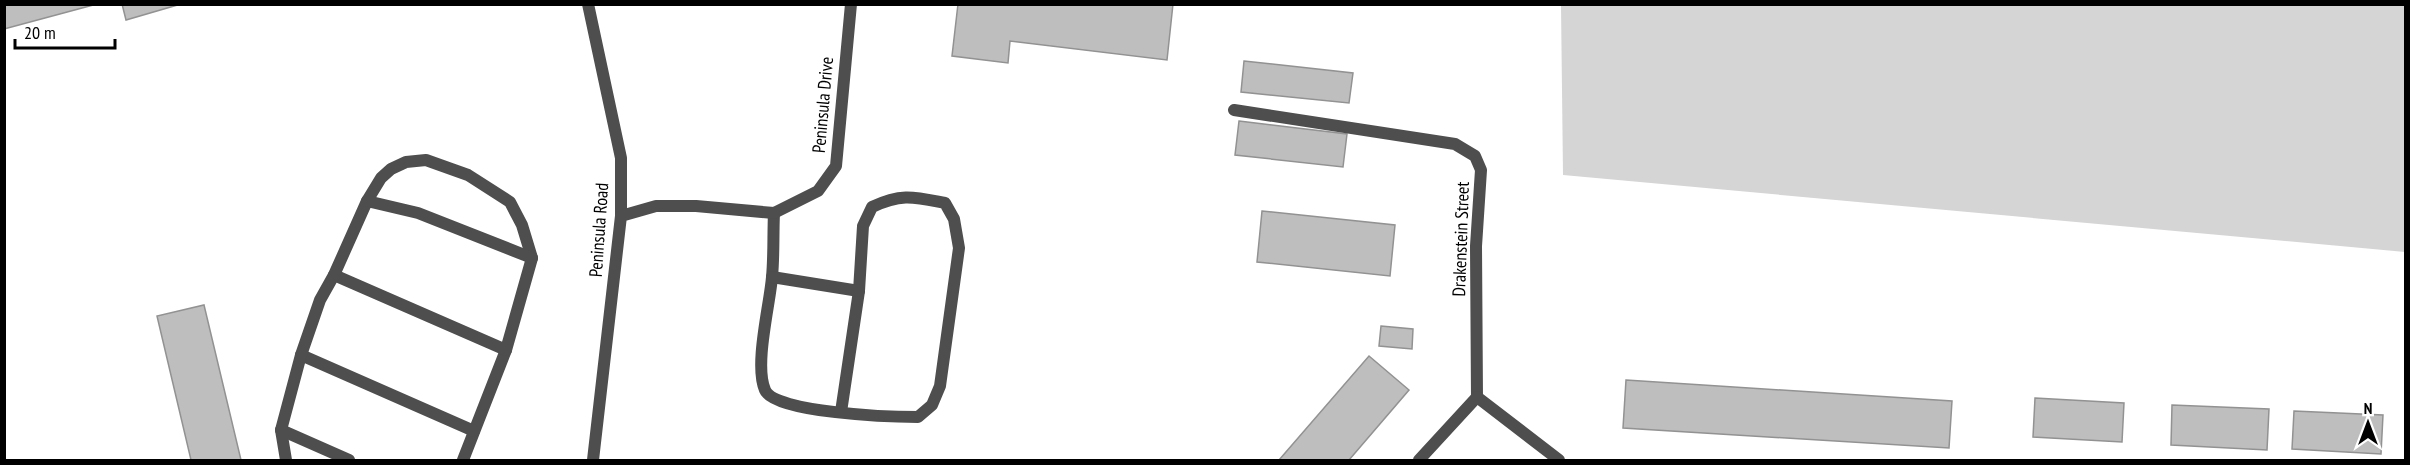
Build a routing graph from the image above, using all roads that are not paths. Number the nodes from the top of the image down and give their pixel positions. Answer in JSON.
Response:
{"nodes":[{"id":1,"x":588,"y":4,"type":"edge"},
{"id":2,"x":851,"y":4,"type":"edge"},
{"id":3,"x":1234,"y":110,"type":"dead end"},
{"id":4,"x":367,"y":201,"type":"junction"},
{"id":5,"x":774,"y":213,"type":"junction"},
{"id":6,"x":621,"y":216,"type":"junction"},
{"id":7,"x":532,"y":258,"type":"junction"},
{"id":8,"x":334,"y":274,"type":"junction"},
{"id":9,"x":772,"y":277,"type":"junction"},
{"id":10,"x":859,"y":291,"type":"junction"},
{"id":11,"x":506,"y":350,"type":"junction"},
{"id":12,"x":301,"y":355,"type":"junction"},
{"id":13,"x":1477,"y":397,"type":"junction"},
{"id":14,"x":841,"y":412,"type":"junction"},
{"id":15,"x":281,"y":430,"type":"junction"},
{"id":16,"x":474,"y":431,"type":"junction"},
{"id":17,"x":286,"y":460,"type":"edge"},
{"id":18,"x":349,"y":460,"type":"edge"},
{"id":19,"x":463,"y":460,"type":"edge"},
{"id":20,"x":593,"y":460,"type":"edge"},
{"id":21,"x":1419,"y":460,"type":"edge"},
{"id":22,"x":1559,"y":460,"type":"edge"}],
"edges":[{"from":1,"to":6,"type":"street","name":"Peninsula Road"},
{"from":2,"to":5,"type":"street","name":"Peninsula Drive"},
{"from":3,"to":13,"type":"street","name":"Drakenstein Street"},
{"from":4,"to":7,"type":"street"},
{"from":4,"to":7,"type":"street"},
{"from":4,"to":8,"type":"street"},
{"from":5,"to":6,"type":"street"},
{"from":5,"to":9,"type":"street"},
{"from":6,"to":20,"type":"street","name":"Peninsula Road"},
{"from":7,"to":11,"type":"street"},
{"from":8,"to":11,"type":"street"},
{"from":8,"to":12,"type":"street"},
{"from":9,"to":10,"type":"street"},
{"from":9,"to":14,"type":"street"},
{"from":10,"to":14,"type":"street"},
{"from":10,"to":14,"type":"street"},
{"from":11,"to":16,"type":"street"},
{"from":12,"to":15,"type":"street"},
{"from":12,"to":16,"type":"street"},
{"from":13,"to":21,"type":"street"},
{"from":13,"to":22,"type":"street"},
{"from":15,"to":17,"type":"street"},
{"from":15,"to":18,"type":"street"},
{"from":16,"to":19,"type":"street"}]}
